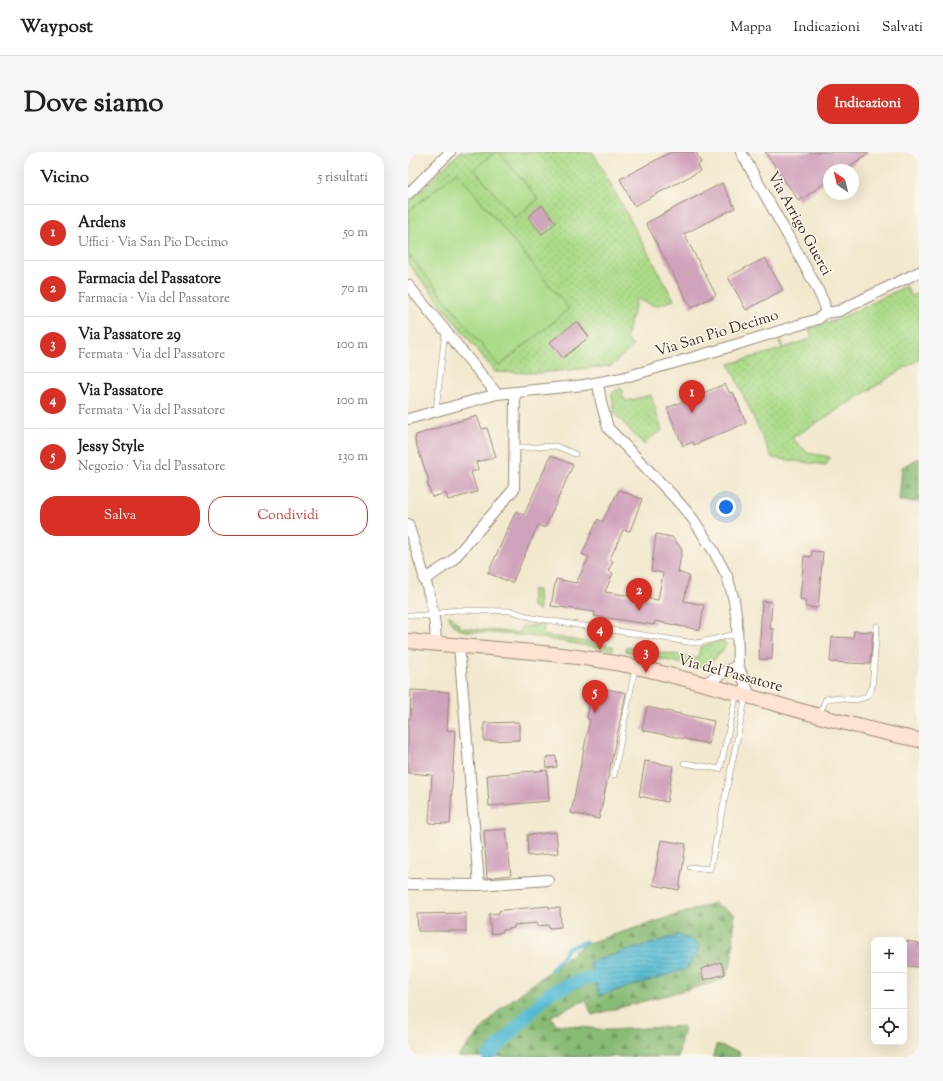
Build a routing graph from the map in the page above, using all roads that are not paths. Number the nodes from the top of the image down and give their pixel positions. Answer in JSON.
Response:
{"nodes":[{"id":1,"x":450,"y":152,"type":"edge"},
{"id":2,"x":741,"y":152,"type":"edge"},
{"id":3,"x":408,"y":194,"type":"edge"},
{"id":4,"x":919,"y":272,"type":"edge"},
{"id":5,"x":408,"y":285,"type":"edge"},
{"id":6,"x":825,"y":313,"type":"junction"},
{"id":7,"x":445,"y":330,"type":"junction"},
{"id":8,"x":598,"y":383,"type":"junction"},
{"id":9,"x":515,"y":392,"type":"junction"},
{"id":10,"x":497,"y":394,"type":"junction"},
{"id":11,"x":436,"y":411,"type":"junction"},
{"id":12,"x":408,"y":419,"type":"edge"},
{"id":13,"x":515,"y":448,"type":"junction"},
{"id":14,"x":575,"y":454,"type":"dead end"},
{"id":15,"x":408,"y":524,"type":"edge"},
{"id":16,"x":424,"y":580,"type":"junction"},
{"id":17,"x":408,"y":615,"type":"edge"},
{"id":18,"x":433,"y":616,"type":"junction"},
{"id":19,"x":877,"y":626,"type":"dead end"},
{"id":20,"x":738,"y":634,"type":"junction"},
{"id":21,"x":408,"y":641,"type":"edge"},
{"id":22,"x":435,"y":644,"type":"junction"},
{"id":23,"x":459,"y":646,"type":"junction"},
{"id":24,"x":738,"y":665,"type":"junction"},
{"id":25,"x":635,"y":667,"type":"junction"},
{"id":26,"x":705,"y":683,"type":"junction"},
{"id":27,"x":745,"y":694,"type":"junction"},
{"id":28,"x":818,"y":716,"type":"junction"},
{"id":29,"x":919,"y":740,"type":"edge"},
{"id":30,"x":684,"y":763,"type":"dead end"},
{"id":31,"x":614,"y":775,"type":"dead end"},
{"id":32,"x":690,"y":867,"type":"dead end"},
{"id":33,"x":548,"y":880,"type":"dead end"},
{"id":34,"x":408,"y":884,"type":"edge"},
{"id":35,"x":479,"y":885,"type":"junction"}],
"edges":[{"from":1,"to":3,"type":"street"},
{"from":2,"to":6,"type":"street","name":"Via Arrigo Guerci"},
{"from":4,"to":6,"type":"street","name":"Via San Pio Decimo"},
{"from":5,"to":7,"type":"street"},
{"from":6,"to":8,"type":"street","name":"Via San Pio Decimo"},
{"from":7,"to":10,"type":"street"},
{"from":7,"to":11,"type":"lane"},
{"from":8,"to":9,"type":"street","name":"Via San Pio Decimo"},
{"from":8,"to":20,"type":"street"},
{"from":9,"to":10,"type":"street","name":"Via San Pio Decimo"},
{"from":9,"to":13,"type":"street"},
{"from":10,"to":11,"type":"street","name":"Via San Pio Decimo"},
{"from":11,"to":12,"type":"street","name":"Via San Pio Decimo"},
{"from":13,"to":14,"type":"lane"},
{"from":13,"to":16,"type":"street"},
{"from":15,"to":16,"type":"street"},
{"from":16,"to":18,"type":"street"},
{"from":17,"to":18,"type":"lane"},
{"from":18,"to":20,"type":"lane"},
{"from":18,"to":22,"type":"street"},
{"from":19,"to":28,"type":"lane"},
{"from":20,"to":24,"type":"street"},
{"from":21,"to":22,"type":"street","name":"Via del Passatore"},
{"from":22,"to":23,"type":"street","name":"Via del Passatore"},
{"from":23,"to":25,"type":"street","name":"Via del Passatore"},
{"from":23,"to":35,"type":"street"},
{"from":24,"to":26,"type":"street"},
{"from":24,"to":27,"type":"street"},
{"from":25,"to":26,"type":"street","name":"Via del Passatore"},
{"from":25,"to":31,"type":"lane"},
{"from":26,"to":27,"type":"street","name":"Via del Passatore"},
{"from":27,"to":28,"type":"street","name":"Via del Passatore"},
{"from":27,"to":30,"type":"lane"},
{"from":27,"to":32,"type":"lane"},
{"from":28,"to":29,"type":"street","name":"Via del Passatore"},
{"from":33,"to":35,"type":"street"},
{"from":34,"to":35,"type":"street"}]}
